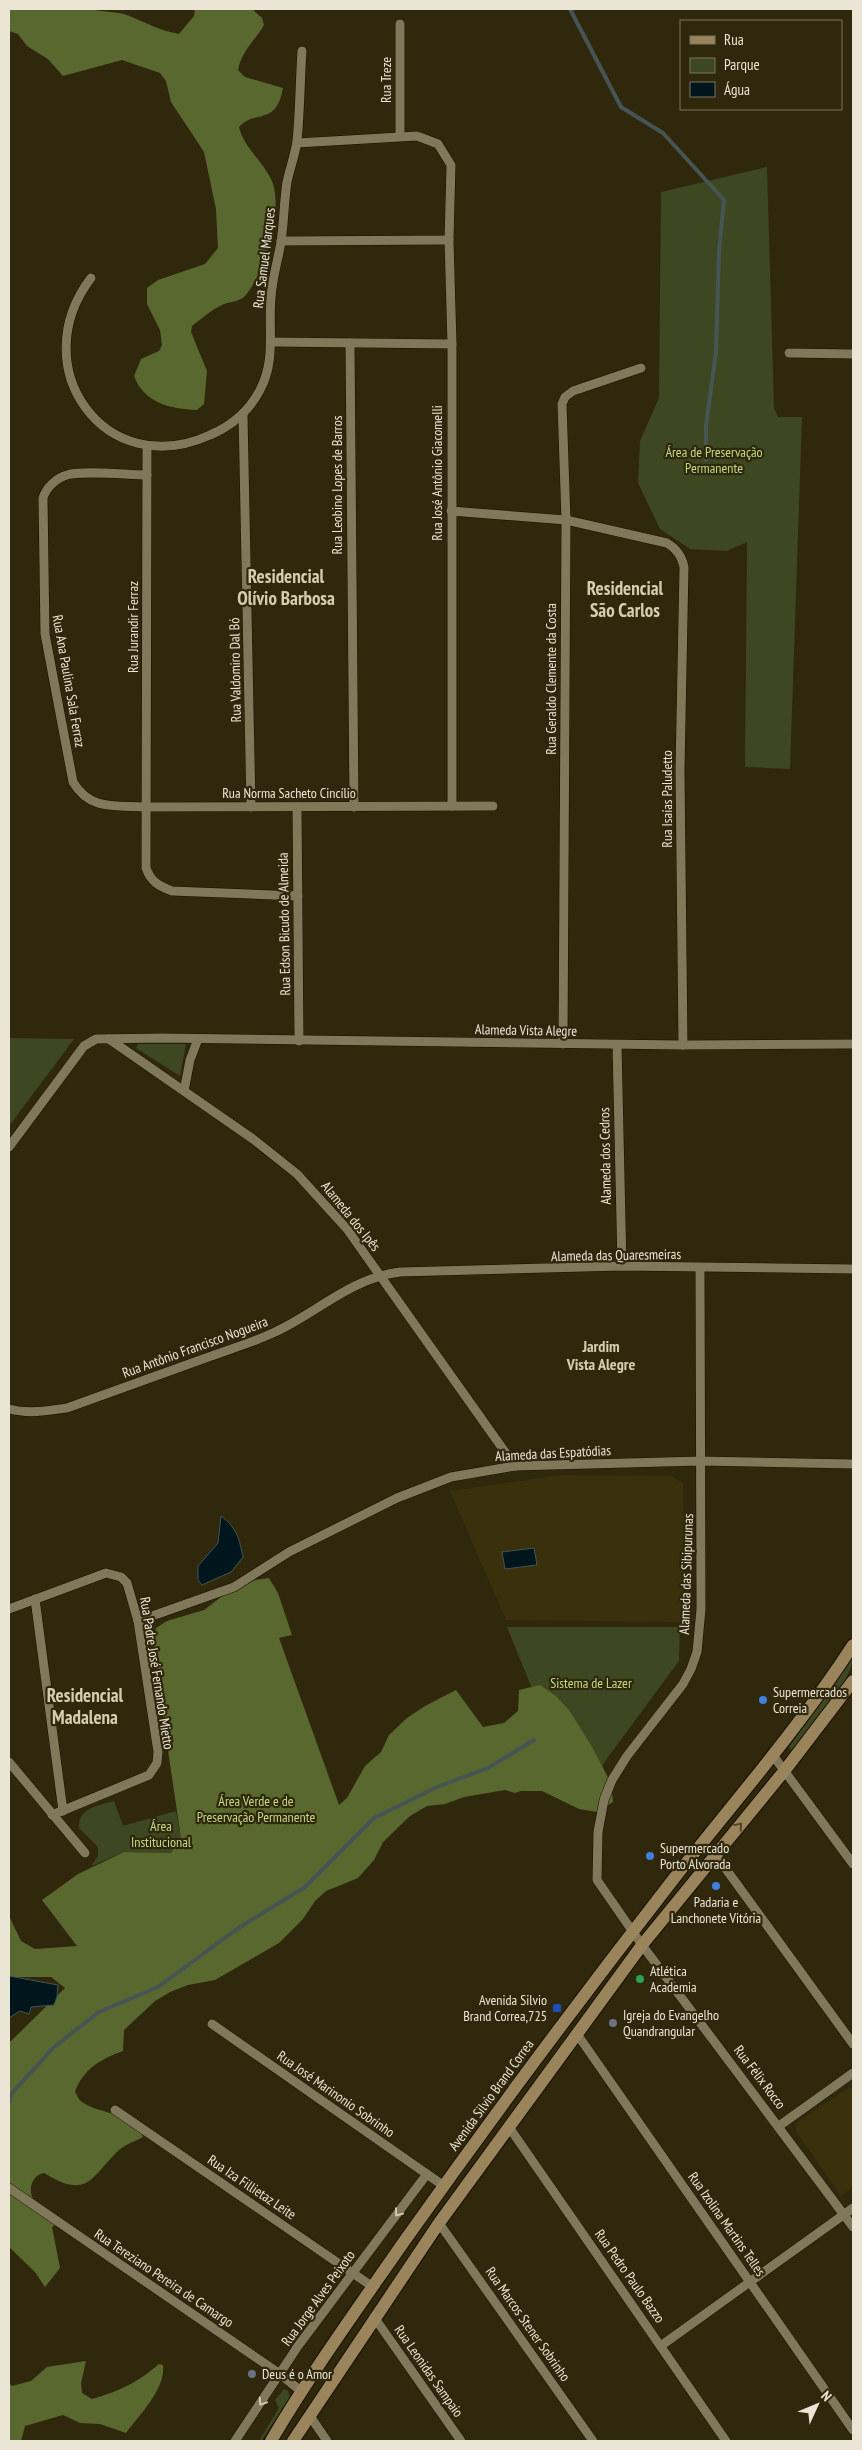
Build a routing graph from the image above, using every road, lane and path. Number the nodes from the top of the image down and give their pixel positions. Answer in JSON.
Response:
{"nodes":[{"id":1,"x":400,"y":24,"type":"dead end"},
{"id":2,"x":302,"y":51,"type":"dead end"},
{"id":3,"x":400,"y":136,"type":"junction"},
{"id":4,"x":297,"y":143,"type":"junction"},
{"id":5,"x":449,"y":240,"type":"junction"},
{"id":6,"x":281,"y":241,"type":"junction"},
{"id":7,"x":91,"y":278,"type":"dead end"},
{"id":8,"x":272,"y":342,"type":"junction"},
{"id":9,"x":350,"y":343,"type":"junction"},
{"id":10,"x":452,"y":344,"type":"junction"},
{"id":11,"x":789,"y":353,"type":"dead end"},
{"id":12,"x":853,"y":354,"type":"edge"},
{"id":13,"x":641,"y":368,"type":"dead end"},
{"id":14,"x":243,"y":414,"type":"junction"},
{"id":15,"x":147,"y":446,"type":"junction"},
{"id":16,"x":147,"y":475,"type":"junction"},
{"id":17,"x":450,"y":511,"type":"junction"},
{"id":18,"x":566,"y":520,"type":"junction"},
{"id":19,"x":87,"y":799,"type":"joint"},
{"id":20,"x":297,"y":806,"type":"junction"},
{"id":21,"x":354,"y":806,"type":"junction"},
{"id":22,"x":452,"y":806,"type":"junction"},
{"id":23,"x":493,"y":806,"type":"dead end"},
{"id":24,"x":146,"y":807,"type":"junction"},
{"id":25,"x":251,"y":807,"type":"junction"},
{"id":26,"x":298,"y":896,"type":"junction"},
{"id":27,"x":198,"y":1038,"type":"junction"},
{"id":28,"x":109,"y":1039,"type":"junction"},
{"id":29,"x":299,"y":1041,"type":"junction"},
{"id":30,"x":563,"y":1044,"type":"junction"},
{"id":31,"x":853,"y":1044,"type":"edge"},
{"id":32,"x":617,"y":1045,"type":"junction"},
{"id":33,"x":683,"y":1046,"type":"junction"},
{"id":34,"x":184,"y":1091,"type":"junction"},
{"id":35,"x":9,"y":1147,"type":"edge"},
{"id":36,"x":622,"y":1266,"type":"junction"},
{"id":37,"x":700,"y":1268,"type":"junction"},
{"id":38,"x":853,"y":1269,"type":"edge"},
{"id":39,"x":380,"y":1274,"type":"junction"},
{"id":40,"x":9,"y":1409,"type":"edge"},
{"id":41,"x":701,"y":1460,"type":"junction"},
{"id":42,"x":853,"y":1464,"type":"edge"},
{"id":43,"x":515,"y":1466,"type":"junction"},
{"id":44,"x":35,"y":1600,"type":"junction"},
{"id":45,"x":9,"y":1609,"type":"edge"},
{"id":46,"x":138,"y":1621,"type":"junction"},
{"id":47,"x":853,"y":1644,"type":"edge"},
{"id":48,"x":853,"y":1681,"type":"edge"},
{"id":49,"x":772,"y":1754,"type":"junction"},
{"id":50,"x":9,"y":1762,"type":"edge"},
{"id":51,"x":785,"y":1770,"type":"junction"},
{"id":52,"x":63,"y":1811,"type":"junction"},
{"id":53,"x":52,"y":1815,"type":"junction"},
{"id":54,"x":85,"y":1853,"type":"dead end"},
{"id":55,"x":715,"y":1854,"type":"junction"},
{"id":56,"x":853,"y":1864,"type":"edge"},
{"id":57,"x":632,"y":1931,"type":"junction"},
{"id":58,"x":642,"y":1945,"type":"junction"},
{"id":59,"x":212,"y":2024,"type":"dead end"},
{"id":60,"x":577,"y":2034,"type":"junction"},
{"id":61,"x":853,"y":2044,"type":"edge"},
{"id":62,"x":853,"y":2073,"type":"edge"},
{"id":63,"x":115,"y":2110,"type":"dead end"},
{"id":64,"x":780,"y":2126,"type":"junction"},
{"id":65,"x":509,"y":2127,"type":"junction"},
{"id":66,"x":427,"y":2174,"type":"junction"},
{"id":67,"x":444,"y":2186,"type":"junction"},
{"id":68,"x":9,"y":2188,"type":"edge"},
{"id":69,"x":853,"y":2208,"type":"edge"},
{"id":70,"x":845,"y":2214,"type":"junction"},
{"id":71,"x":439,"y":2223,"type":"junction"},
{"id":72,"x":853,"y":2227,"type":"edge"},
{"id":73,"x":352,"y":2273,"type":"junction"},
{"id":74,"x":751,"y":2281,"type":"junction"},
{"id":75,"x":373,"y":2287,"type":"junction"},
{"id":76,"x":374,"y":2318,"type":"junction"},
{"id":77,"x":662,"y":2345,"type":"junction"},
{"id":78,"x":280,"y":2374,"type":"junction"},
{"id":79,"x":302,"y":2392,"type":"junction"},
{"id":80,"x":310,"y":2416,"type":"junction"},
{"id":81,"x":853,"y":2430,"type":"edge"},
{"id":82,"x":236,"y":2441,"type":"edge"},
{"id":83,"x":271,"y":2441,"type":"edge"},
{"id":84,"x":293,"y":2441,"type":"edge"},
{"id":85,"x":327,"y":2441,"type":"edge"},
{"id":86,"x":460,"y":2441,"type":"edge"},
{"id":87,"x":593,"y":2441,"type":"edge"},
{"id":88,"x":726,"y":2441,"type":"edge"}],
"edges":[{"from":1,"to":3,"type":"street","name":"Rua Treze"},
{"from":2,"to":4,"type":"street","name":"Rua Samuel Marques"},
{"from":3,"to":4,"type":"street"},
{"from":3,"to":5,"type":"street","name":"Rua José Antônio Giacomelli"},
{"from":4,"to":6,"type":"street","name":"Rua Samuel Marques"},
{"from":5,"to":6,"type":"street"},
{"from":5,"to":10,"type":"street","name":"Rua José Antônio Giacomelli"},
{"from":6,"to":8,"type":"street","name":"Rua Samuel Marques"},
{"from":7,"to":15,"type":"street","name":"Rua Samuel Marques"},
{"from":8,"to":9,"type":"street"},
{"from":8,"to":14,"type":"street","name":"Rua Samuel Marques"},
{"from":9,"to":10,"type":"street"},
{"from":9,"to":21,"type":"street","name":"Rua Leobino Lopes de Barros"},
{"from":10,"to":17,"type":"street","name":"Rua José Antônio Giacomelli"},
{"from":11,"to":12,"type":"street"},
{"from":13,"to":18,"type":"street","name":"Rua Geraldo Clemente da Costa"},
{"from":14,"to":15,"type":"street","name":"Rua Samuel Marques"},
{"from":14,"to":25,"type":"street","name":"Rua Valdomiro Dal Bó"},
{"from":15,"to":16,"type":"street","name":"Rua Jurandir Ferraz"},
{"from":16,"to":19,"type":"street","name":"Rua Ana Paulina Sala Ferraz"},
{"from":16,"to":24,"type":"street","name":"Rua Jurandir Ferraz"},
{"from":17,"to":18,"type":"street"},
{"from":17,"to":22,"type":"street","name":"Rua José Antônio Giacomelli"},
{"from":18,"to":30,"type":"street","name":"Rua Geraldo Clemente da Costa"},
{"from":18,"to":33,"type":"street","name":"Rua Isaías Paludetto"},
{"from":19,"to":24,"type":"street","name":"Rua Norma Sacheto Cincílio"},
{"from":20,"to":21,"type":"street","name":"Rua Norma Sacheto Cincílio"},
{"from":20,"to":25,"type":"street","name":"Rua Norma Sacheto Cincílio"},
{"from":20,"to":26,"type":"street","name":"Rua Edson Bicudo de Almeida"},
{"from":21,"to":22,"type":"street","name":"Rua Norma Sacheto Cincílio"},
{"from":22,"to":23,"type":"street","name":"Rua Norma Sacheto Cincílio"},
{"from":24,"to":25,"type":"street","name":"Rua Norma Sacheto Cincílio"},
{"from":24,"to":26,"type":"street","name":"Rua Jurandir Ferraz"},
{"from":26,"to":29,"type":"street","name":"Rua Edson Bicudo de Almeida"},
{"from":27,"to":28,"type":"street","name":"Alameda Vista Alegre"},
{"from":27,"to":29,"type":"street","name":"Alameda Vista Alegre"},
{"from":27,"to":34,"type":"street"},
{"from":28,"to":34,"type":"street","name":"Alameda dos Ipês"},
{"from":28,"to":35,"type":"street","name":"Alameda Vista Alegre"},
{"from":29,"to":30,"type":"street","name":"Alameda Vista Alegre"},
{"from":30,"to":32,"type":"street","name":"Alameda Vista Alegre"},
{"from":31,"to":33,"type":"street","name":"Alameda Vista Alegre"},
{"from":32,"to":33,"type":"street","name":"Alameda Vista Alegre"},
{"from":32,"to":36,"type":"street","name":"Alameda dos Cedros"},
{"from":34,"to":39,"type":"street","name":"Alameda dos Ipês"},
{"from":36,"to":37,"type":"street","name":"Alameda das Quaresmeiras"},
{"from":36,"to":39,"type":"street","name":"Alameda das Quaresmeiras"},
{"from":37,"to":38,"type":"street","name":"Alameda das Quaresmeiras"},
{"from":37,"to":41,"type":"street","name":"Alameda das Sibipurunas"},
{"from":39,"to":40,"type":"street","name":"Rua Antônio Francisco Nogueira"},
{"from":39,"to":43,"type":"street","name":"Alameda dos Ipês"},
{"from":41,"to":42,"type":"street","name":"Alameda das Espatódias"},
{"from":41,"to":43,"type":"street","name":"Alameda das Espatódias"},
{"from":41,"to":57,"type":"street","name":"Alameda das Sibipurunas"},
{"from":43,"to":46,"type":"street","name":"Alameda das Espatódias"},
{"from":44,"to":45,"type":"street"},
{"from":44,"to":46,"type":"street","name":"Rua Padre José Fernando Mietto"},
{"from":44,"to":52,"type":"street"},
{"from":46,"to":52,"type":"street","name":"Rua Padre José Fernando Mietto"},
{"from":47,"to":49,"type":"main road","name":"Avenida Silvio Brand Correa"},
{"from":48,"to":51,"type":"main road"},
{"from":49,"to":51,"type":"street"},
{"from":49,"to":57,"type":"main road","name":"Avenida Silvio Brand Correa"},
{"from":50,"to":53,"type":"street"},
{"from":55,"to":51,"type":"main road","one_way":true},
{"from":51,"to":56,"type":"street"},
{"from":52,"to":53,"type":"street"},
{"from":53,"to":54,"type":"street"},
{"from":55,"to":58,"type":"main road"},
{"from":55,"to":61,"type":"street"},
{"from":57,"to":58,"type":"street","name":"Alameda das Sibipurunas"},
{"from":57,"to":67,"type":"main road","name":"Avenida Silvio Brand Correa"},
{"from":58,"to":60,"type":"main road"},
{"from":58,"to":64,"type":"street","name":"Rua Félix Rocco"},
{"from":59,"to":66,"type":"street","name":"Rua José Marinonio Sobrinho"},
{"from":60,"to":65,"type":"main road"},
{"from":60,"to":74,"type":"street","name":"Rua Izolina Martins Telles"},
{"from":62,"to":64,"type":"street"},
{"from":63,"to":73,"type":"street","name":"Rua Iza Fillietaz Leite"},
{"from":64,"to":70,"type":"street","name":"Rua Félix Rocco"},
{"from":65,"to":71,"type":"main road"},
{"from":65,"to":77,"type":"street","name":"Rua Pedro Paulo Bazzo"},
{"from":66,"to":67,"type":"street","name":"Rua José Marinonio Sobrinho"},
{"from":66,"to":73,"type":"street","name":"Rua Jorge Alves Peixoto","one_way":true},
{"from":67,"to":75,"type":"main road","name":"Avenida Silvio Brand Correa"},
{"from":68,"to":78,"type":"street","name":"Rua Tereziano Pereira de Camargo"},
{"from":69,"to":70,"type":"street"},
{"from":70,"to":72,"type":"street","name":"Rua Félix Rocco"},
{"from":70,"to":74,"type":"street"},
{"from":71,"to":76,"type":"main road"},
{"from":71,"to":87,"type":"street","name":"Rua Marcos Stener Sobrinho"},
{"from":73,"to":75,"type":"street","name":"Rua Iza Fillietaz Leite"},
{"from":73,"to":78,"type":"street","name":"Rua Jorge Alves Peixoto"},
{"from":74,"to":77,"type":"street"},
{"from":74,"to":81,"type":"street","name":"Rua Izolina Martins Telles"},
{"from":75,"to":79,"type":"main road","name":"Avenida Silvio Brand Correa"},
{"from":76,"to":80,"type":"main road"},
{"from":76,"to":86,"type":"street","name":"Rua Leonidas Sampaio"},
{"from":77,"to":88,"type":"street","name":"Rua Pedro Paulo Bazzo"},
{"from":78,"to":79,"type":"street","name":"Rua Tereziano Pereira de Camargo"},
{"from":78,"to":82,"type":"street","name":"Rua Jorge Alves Peixoto","one_way":true},
{"from":79,"to":83,"type":"main road","name":"Avenida Silvio Brand Correa"},
{"from":80,"to":84,"type":"main road"},
{"from":80,"to":85,"type":"street"}]}
